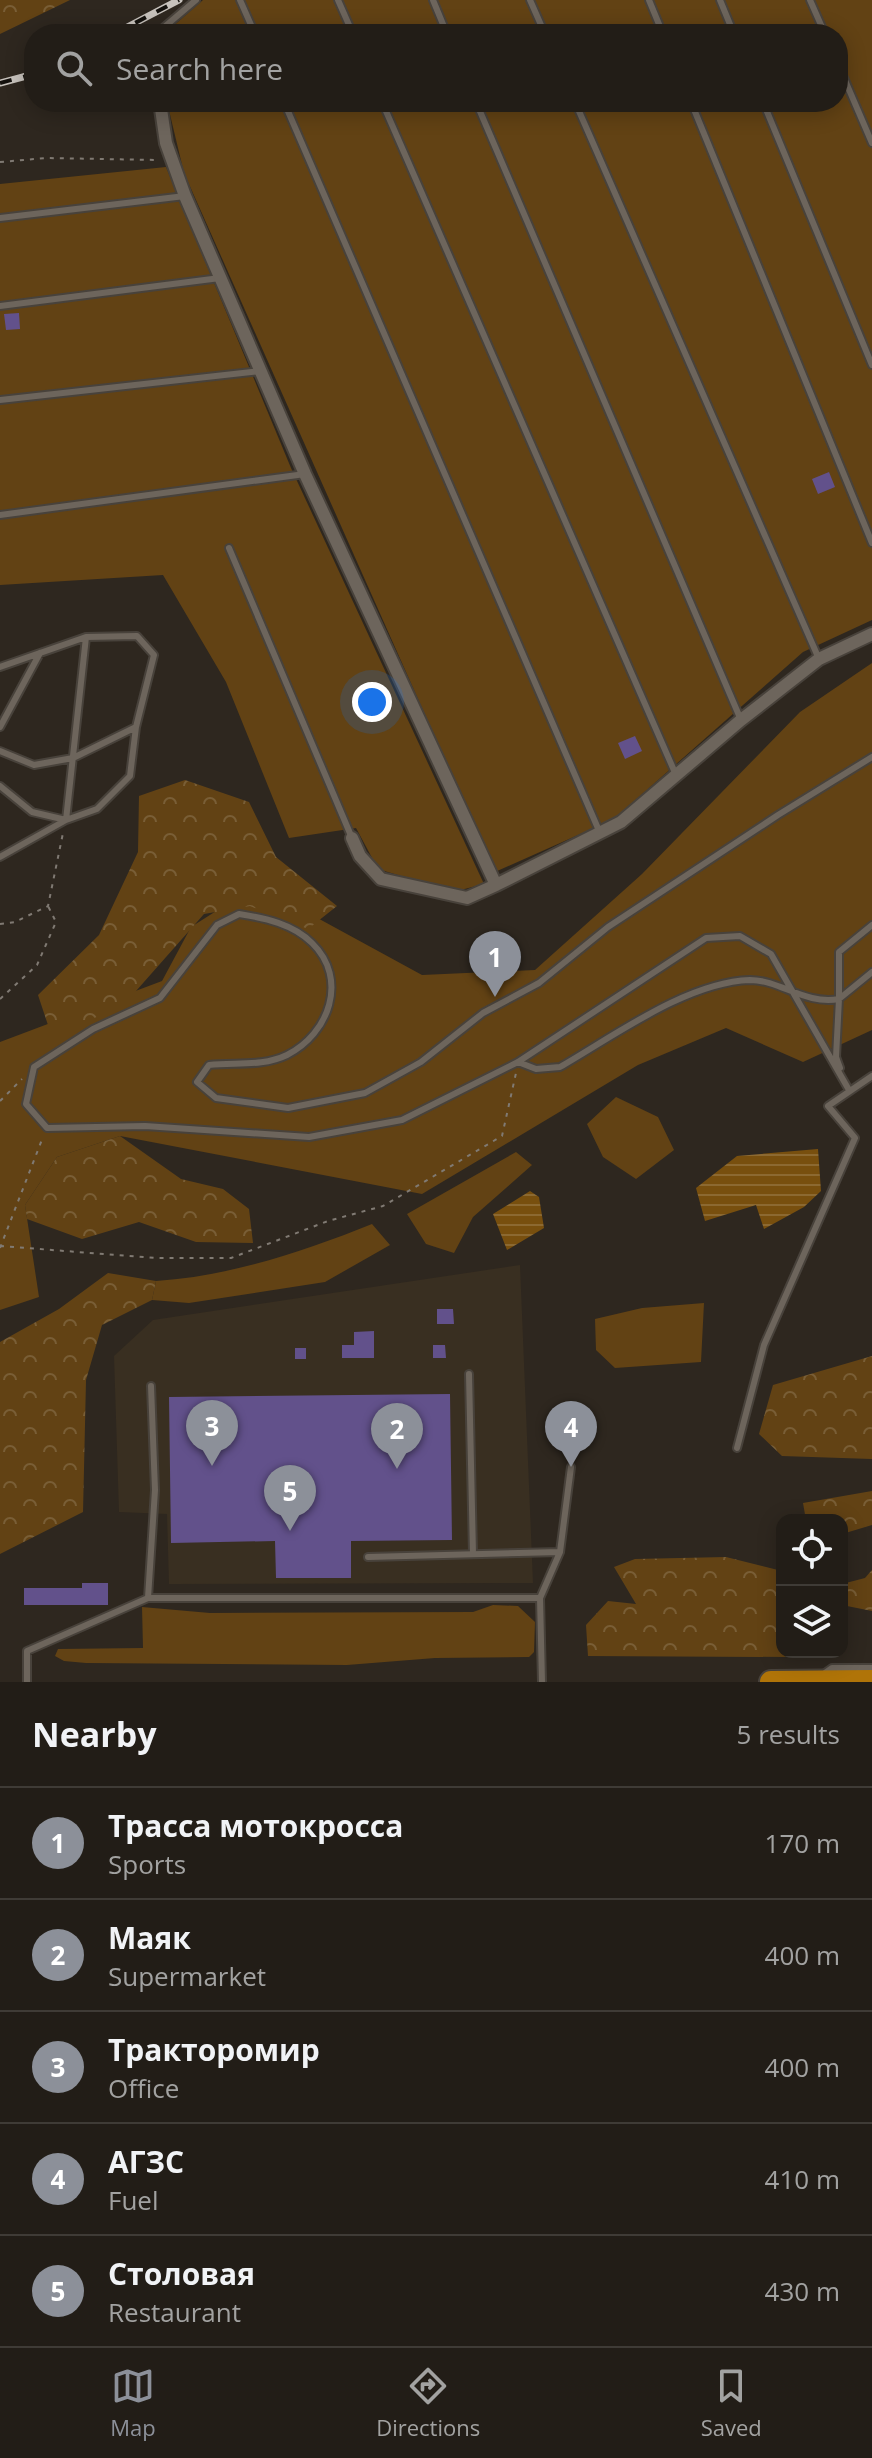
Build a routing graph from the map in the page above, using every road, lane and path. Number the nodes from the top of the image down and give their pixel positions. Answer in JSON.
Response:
{"nodes":[{"id":1,"x":196,"y":0,"type":"edge"},
{"id":2,"x":240,"y":0,"type":"edge"},
{"id":3,"x":338,"y":0,"type":"edge"},
{"id":4,"x":433,"y":0,"type":"edge"},
{"id":5,"x":530,"y":0,"type":"edge"},
{"id":6,"x":649,"y":0,"type":"edge"},
{"id":7,"x":720,"y":0,"type":"edge"},
{"id":8,"x":810,"y":0,"type":"edge"},
{"id":9,"x":168,"y":24,"type":"edge"},
{"id":10,"x":251,"y":24,"type":"edge"},
{"id":11,"x":349,"y":24,"type":"edge"},
{"id":12,"x":443,"y":24,"type":"edge"},
{"id":13,"x":541,"y":24,"type":"edge"},
{"id":14,"x":659,"y":24,"type":"edge"},
{"id":15,"x":730,"y":24,"type":"edge"},
{"id":16,"x":821,"y":24,"type":"edge"},
{"id":17,"x":848,"y":87,"type":"edge"},
{"id":18,"x":162,"y":112,"type":"edge"},
{"id":19,"x":288,"y":112,"type":"edge"},
{"id":20,"x":386,"y":112,"type":"edge"},
{"id":21,"x":480,"y":112,"type":"edge"},
{"id":22,"x":579,"y":112,"type":"edge"},
{"id":23,"x":695,"y":112,"type":"edge"},
{"id":24,"x":767,"y":112,"type":"edge"},
{"id":25,"x":872,"y":143,"type":"edge"},
{"id":26,"x":0,"y":162,"type":"edge"},
{"id":27,"x":172,"y":163,"type":"junction"},
{"id":28,"x":185,"y":196,"type":"junction"},
{"id":29,"x":0,"y":218,"type":"edge"},
{"id":30,"x":220,"y":278,"type":"junction"},
{"id":31,"x":0,"y":306,"type":"edge"},
{"id":32,"x":872,"y":365,"type":"edge"},
{"id":33,"x":260,"y":371,"type":"junction"},
{"id":34,"x":0,"y":400,"type":"edge"},
{"id":35,"x":305,"y":474,"type":"junction"},
{"id":36,"x":0,"y":515,"type":"edge"},
{"id":37,"x":872,"y":543,"type":"edge"},
{"id":38,"x":229,"y":548,"type":"dead end"},
{"id":39,"x":872,"y":634,"type":"edge"},
{"id":40,"x":86,"y":637,"type":"junction"},
{"id":41,"x":40,"y":653,"type":"junction"},
{"id":42,"x":819,"y":659,"type":"junction"},
{"id":43,"x":0,"y":667,"type":"edge"},
{"id":44,"x":741,"y":720,"type":"junction"},
{"id":45,"x":1,"y":724,"type":"edge"},
{"id":46,"x":136,"y":727,"type":"junction"},
{"id":47,"x":0,"y":751,"type":"edge"},
{"id":48,"x":872,"y":757,"type":"edge"},
{"id":49,"x":73,"y":758,"type":"junction"},
{"id":50,"x":676,"y":775,"type":"junction"},
{"id":51,"x":0,"y":786,"type":"edge"},
{"id":52,"x":66,"y":820,"type":"junction"},
{"id":53,"x":600,"y":833,"type":"junction"},
{"id":54,"x":352,"y":838,"type":"joint"},
{"id":55,"x":0,"y":857,"type":"edge"},
{"id":56,"x":496,"y":885,"type":"junction"},
{"id":57,"x":48,"y":906,"type":"junction"},
{"id":58,"x":0,"y":924,"type":"edge"},
{"id":59,"x":872,"y":925,"type":"edge"},
{"id":60,"x":872,"y":972,"type":"edge"},
{"id":61,"x":794,"y":992,"type":"junction"},
{"id":62,"x":0,"y":999,"type":"edge"},
{"id":63,"x":839,"y":999,"type":"junction"},
{"id":64,"x":518,"y":1062,"type":"junction"},
{"id":65,"x":34,"y":1067,"type":"junction"},
{"id":66,"x":872,"y":1076,"type":"edge"},
{"id":67,"x":849,"y":1090,"type":"junction"},
{"id":68,"x":0,"y":1101,"type":"edge"},
{"id":69,"x":47,"y":1128,"type":"junction"},
{"id":70,"x":0,"y":1246,"type":"edge"},
{"id":71,"x":469,"y":1374,"type":"dead end"},
{"id":72,"x":151,"y":1386,"type":"dead end"},
{"id":73,"x":737,"y":1448,"type":"dead end"},
{"id":74,"x":571,"y":1467,"type":"dead end"},
{"id":75,"x":560,"y":1552,"type":"junction"},
{"id":76,"x":473,"y":1554,"type":"junction"},
{"id":77,"x":368,"y":1557,"type":"dead end"},
{"id":78,"x":148,"y":1598,"type":"junction"},
{"id":79,"x":540,"y":1598,"type":"junction"},
{"id":80,"x":872,"y":1668,"type":"edge"},
{"id":81,"x":815,"y":1681,"type":"edge"},
{"id":82,"x":872,"y":1681,"type":"edge"},
{"id":83,"x":27,"y":1682,"type":"edge"},
{"id":84,"x":542,"y":1682,"type":"edge"},
{"id":85,"x":771,"y":1682,"type":"edge"}],
"edges":[{"from":1,"to":9,"type":"lane"},
{"from":2,"to":10,"type":"lane"},
{"from":3,"to":11,"type":"lane"},
{"from":4,"to":12,"type":"lane"},
{"from":5,"to":13,"type":"lane"},
{"from":6,"to":14,"type":"lane"},
{"from":7,"to":15,"type":"lane"},
{"from":8,"to":16,"type":"lane"},
{"from":17,"to":25,"type":"lane"},
{"from":18,"to":27,"type":"street"},
{"from":19,"to":53,"type":"lane"},
{"from":20,"to":50,"type":"lane"},
{"from":21,"to":44,"type":"lane"},
{"from":22,"to":42,"type":"lane"},
{"from":23,"to":37,"type":"lane"},
{"from":24,"to":32,"type":"lane"},
{"from":26,"to":27,"type":"path"},
{"from":27,"to":28,"type":"street"},
{"from":28,"to":29,"type":"lane"},
{"from":28,"to":30,"type":"street"},
{"from":30,"to":31,"type":"lane"},
{"from":30,"to":33,"type":"street"},
{"from":33,"to":34,"type":"lane"},
{"from":33,"to":35,"type":"street"},
{"from":35,"to":36,"type":"lane"},
{"from":35,"to":56,"type":"street"},
{"from":38,"to":54,"type":"lane"},
{"from":39,"to":42,"type":"street"},
{"from":40,"to":41,"type":"lane"},
{"from":40,"to":46,"type":"lane"},
{"from":40,"to":49,"type":"lane"},
{"from":41,"to":43,"type":"lane"},
{"from":41,"to":45,"type":"lane"},
{"from":42,"to":44,"type":"street"},
{"from":44,"to":50,"type":"street"},
{"from":46,"to":49,"type":"lane"},
{"from":46,"to":52,"type":"lane"},
{"from":47,"to":49,"type":"lane"},
{"from":48,"to":65,"type":"lane"},
{"from":49,"to":52,"type":"lane"},
{"from":50,"to":53,"type":"street"},
{"from":51,"to":52,"type":"lane"},
{"from":52,"to":55,"type":"lane"},
{"from":52,"to":57,"type":"path"},
{"from":53,"to":56,"type":"street"},
{"from":54,"to":56,"type":"street"},
{"from":57,"to":58,"type":"path"},
{"from":57,"to":62,"type":"path"},
{"from":59,"to":63,"type":"lane"},
{"from":60,"to":63,"type":"lane"},
{"from":61,"to":63,"type":"lane"},
{"from":61,"to":64,"type":"lane"},
{"from":61,"to":64,"type":"lane"},
{"from":61,"to":67,"type":"lane"},
{"from":63,"to":67,"type":"lane"},
{"from":64,"to":69,"type":"lane"},
{"from":64,"to":70,"type":"path"},
{"from":65,"to":68,"type":"path"},
{"from":65,"to":69,"type":"lane"},
{"from":66,"to":67,"type":"lane"},
{"from":67,"to":73,"type":"lane"},
{"from":69,"to":70,"type":"path"},
{"from":71,"to":76,"type":"lane"},
{"from":72,"to":78,"type":"lane"},
{"from":74,"to":75,"type":"lane"},
{"from":75,"to":76,"type":"lane"},
{"from":75,"to":79,"type":"lane"},
{"from":76,"to":77,"type":"lane"},
{"from":78,"to":79,"type":"lane"},
{"from":78,"to":83,"type":"lane"},
{"from":79,"to":84,"type":"lane"},
{"from":80,"to":81,"type":"lane"},
{"from":81,"to":82,"type":"highway"},
{"from":81,"to":85,"type":"highway"}]}
